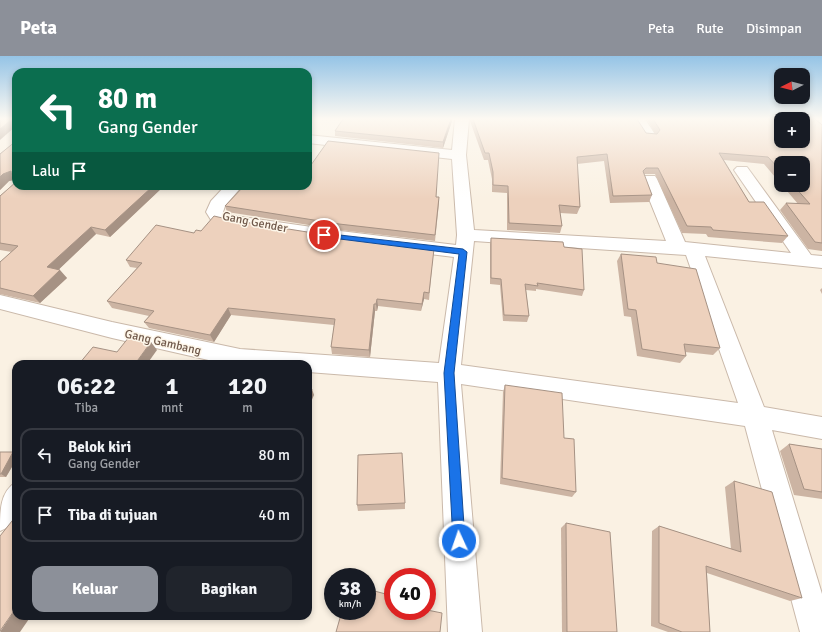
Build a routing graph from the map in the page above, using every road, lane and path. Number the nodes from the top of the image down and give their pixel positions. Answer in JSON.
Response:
{"nodes":[{"id":1,"x":367,"y":146,"type":"edge"},
{"id":2,"x":460,"y":146,"type":"edge"},
{"id":3,"x":459,"y":155,"type":"junction"},
{"id":4,"x":742,"y":170,"type":"dead end"},
{"id":5,"x":649,"y":179,"type":"edge"},
{"id":6,"x":230,"y":190,"type":"edge"},
{"id":7,"x":465,"y":243,"type":"junction"},
{"id":8,"x":685,"y":249,"type":"junction"},
{"id":9,"x":814,"y":262,"type":"edge"},
{"id":10,"x":0,"y":302,"type":"edge"},
{"id":11,"x":268,"y":360,"type":"edge"},
{"id":12,"x":312,"y":363,"type":"edge"},
{"id":13,"x":449,"y":373,"type":"junction"},
{"id":14,"x":755,"y":416,"type":"junction"},
{"id":15,"x":822,"y":428,"type":"edge"},
{"id":16,"x":12,"y":501,"type":"edge"},
{"id":17,"x":0,"y":517,"type":"edge"},
{"id":18,"x":465,"y":632,"type":"edge"},
{"id":19,"x":817,"y":632,"type":"edge"}],
"edges":[{"from":1,"to":3,"type":"street"},
{"from":2,"to":3,"type":"street"},
{"from":3,"to":7,"type":"street"},
{"from":4,"to":9,"type":"street"},
{"from":5,"to":8,"type":"street"},
{"from":6,"to":7,"type":"street","name":"Gang Gender"},
{"from":7,"to":8,"type":"street","name":"Gang Gender"},
{"from":7,"to":13,"type":"street"},
{"from":8,"to":9,"type":"street","name":"Gang Gender"},
{"from":8,"to":14,"type":"street"},
{"from":10,"to":11,"type":"street","name":"Gang Gambang"},
{"from":12,"to":13,"type":"street","name":"Gang Gambang"},
{"from":13,"to":14,"type":"street","name":"Gang Gambang"},
{"from":13,"to":18,"type":"street"},
{"from":14,"to":15,"type":"street","name":"Gang Gambang"},
{"from":14,"to":19,"type":"street"},
{"from":16,"to":17,"type":"street"}]}
